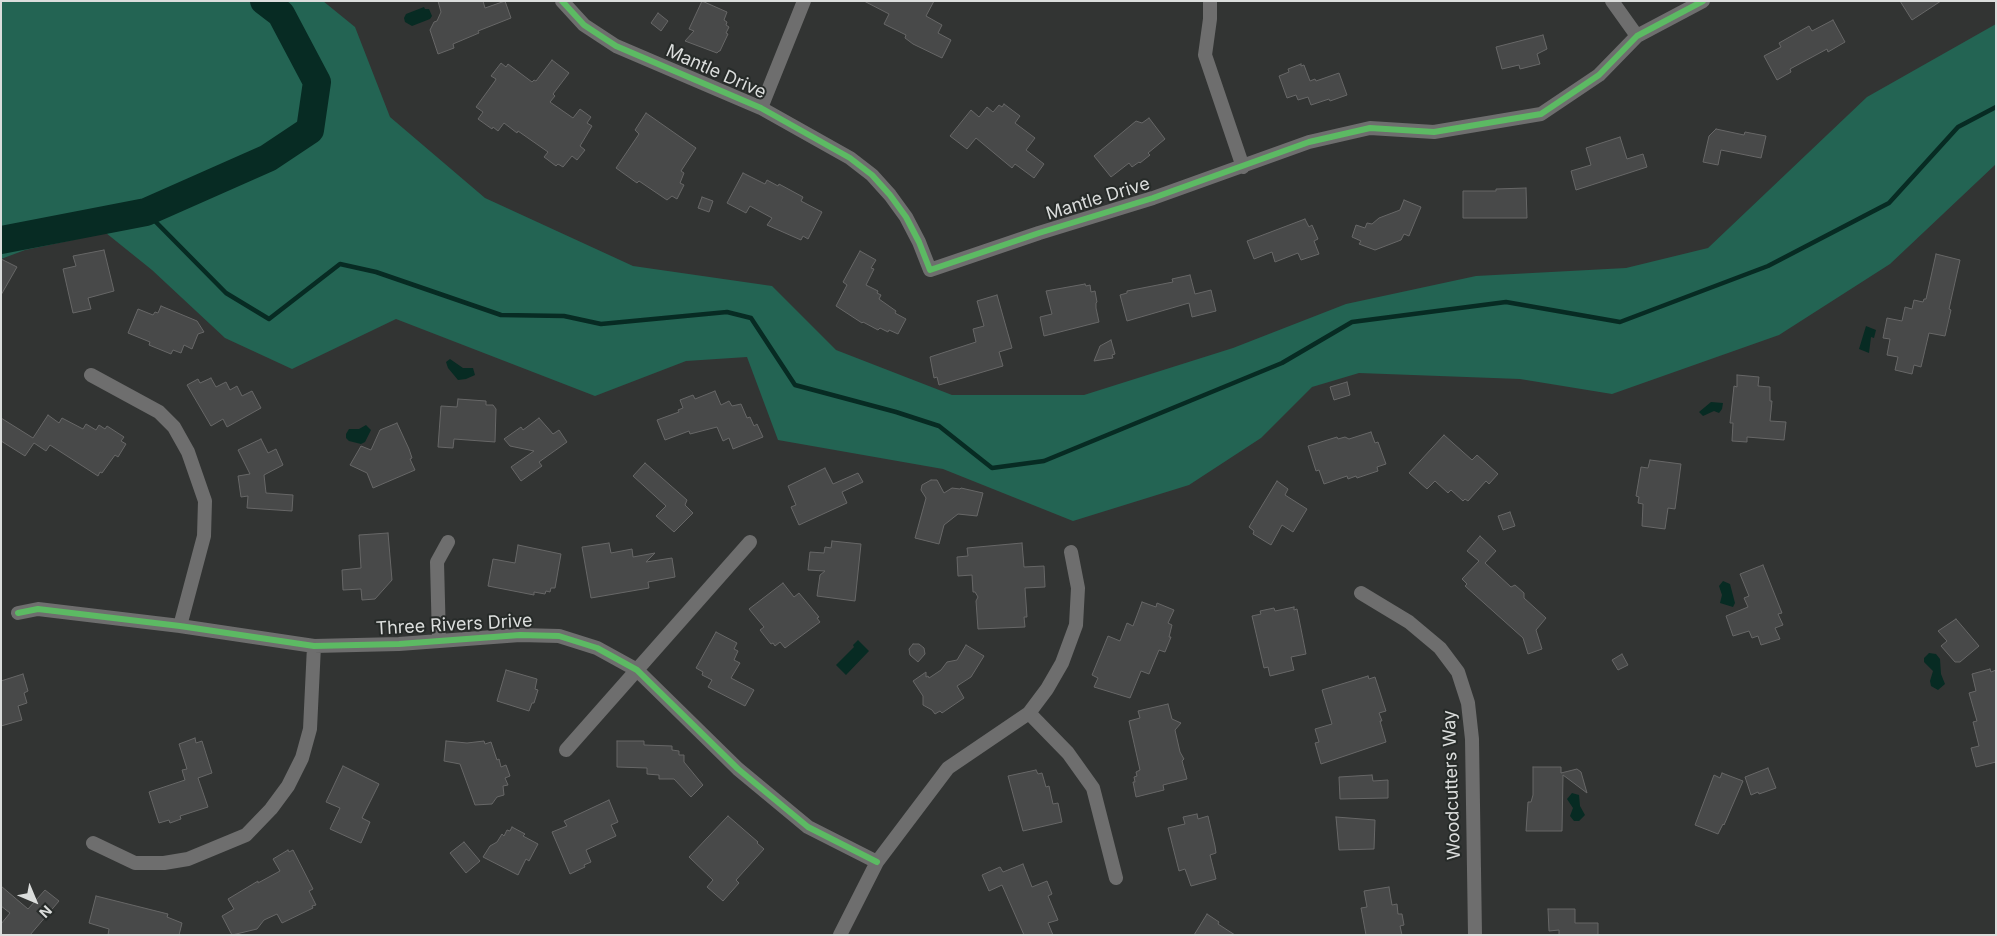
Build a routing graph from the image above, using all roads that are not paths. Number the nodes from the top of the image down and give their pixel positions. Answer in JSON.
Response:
{"nodes":[{"id":1,"x":562,"y":1,"type":"edge"},
{"id":2,"x":804,"y":1,"type":"edge"},
{"id":3,"x":1210,"y":1,"type":"edge"},
{"id":4,"x":1612,"y":1,"type":"edge"},
{"id":5,"x":1703,"y":1,"type":"edge"},
{"id":6,"x":1637,"y":36,"type":"junction"},
{"id":7,"x":761,"y":108,"type":"junction"},
{"id":8,"x":1242,"y":166,"type":"junction"},
{"id":9,"x":92,"y":374,"type":"dead end"},
{"id":10,"x":448,"y":542,"type":"dead end"},
{"id":11,"x":750,"y":542,"type":"dead end"},
{"id":12,"x":1071,"y":552,"type":"dead end"},
{"id":13,"x":1361,"y":593,"type":"dead end"},
{"id":14,"x":18,"y":614,"type":"dead end"},
{"id":15,"x":180,"y":626,"type":"junction"},
{"id":16,"x":439,"y":640,"type":"junction"},
{"id":17,"x":314,"y":646,"type":"junction"},
{"id":18,"x":637,"y":670,"type":"junction"},
{"id":19,"x":1029,"y":713,"type":"junction"},
{"id":20,"x":566,"y":750,"type":"dead end"},
{"id":21,"x":93,"y":843,"type":"dead end"},
{"id":22,"x":877,"y":862,"type":"junction"},
{"id":23,"x":1116,"y":878,"type":"dead end"},
{"id":24,"x":840,"y":935,"type":"edge"},
{"id":25,"x":1475,"y":935,"type":"edge"}],
"edges":[{"from":1,"to":7,"type":"street","name":"Mantle Drive"},
{"from":2,"to":7,"type":"street"},
{"from":3,"to":8,"type":"street"},
{"from":4,"to":6,"type":"street"},
{"from":5,"to":6,"type":"street","name":"Mantle Drive"},
{"from":6,"to":8,"type":"street","name":"Mantle Drive"},
{"from":7,"to":8,"type":"street","name":"Mantle Drive"},
{"from":9,"to":15,"type":"street"},
{"from":10,"to":16,"type":"street"},
{"from":11,"to":18,"type":"street"},
{"from":12,"to":19,"type":"street"},
{"from":13,"to":25,"type":"street","name":"Woodcutters Way"},
{"from":14,"to":15,"type":"street","name":"Three Rivers Drive"},
{"from":15,"to":17,"type":"street","name":"Three Rivers Drive"},
{"from":16,"to":17,"type":"street","name":"Three Rivers Drive"},
{"from":16,"to":18,"type":"street","name":"Three Rivers Drive"},
{"from":17,"to":21,"type":"street"},
{"from":18,"to":20,"type":"street"},
{"from":18,"to":22,"type":"street","name":"Three Rivers Drive"},
{"from":19,"to":22,"type":"street"},
{"from":19,"to":23,"type":"street"},
{"from":22,"to":24,"type":"street"}]}
